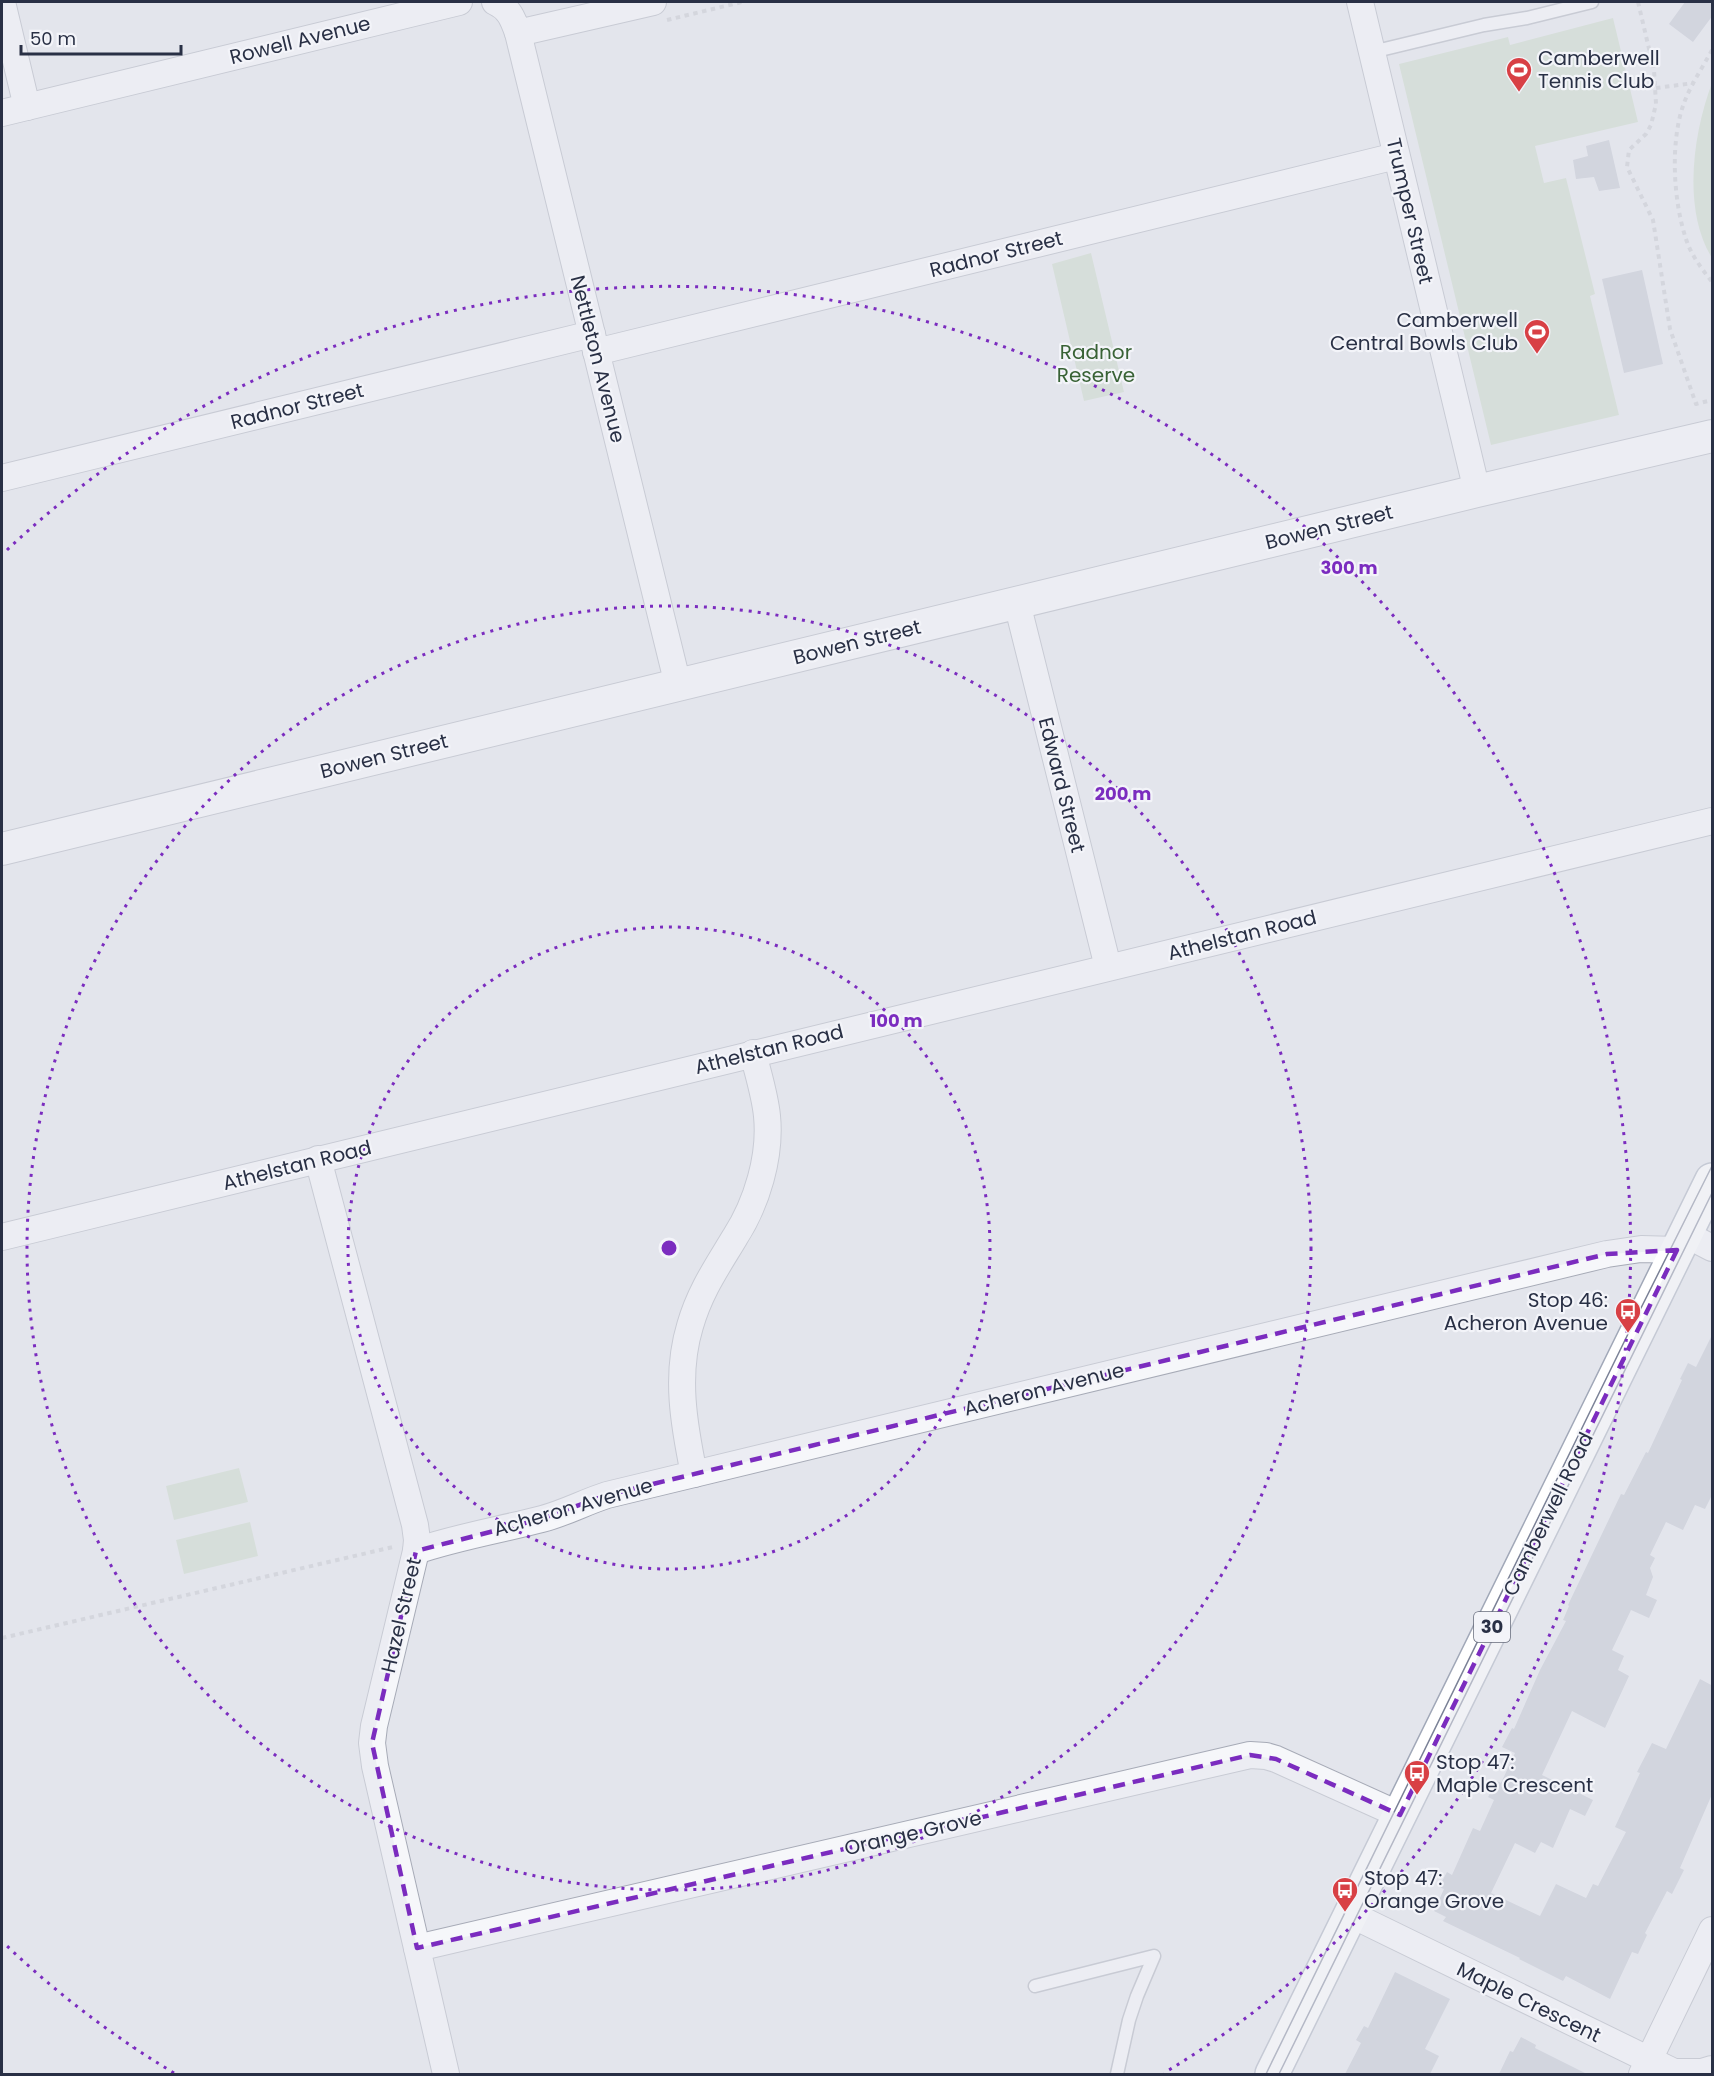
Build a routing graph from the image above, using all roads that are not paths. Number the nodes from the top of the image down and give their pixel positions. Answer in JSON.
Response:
{"nodes":[{"id":1,"x":2,"y":2,"type":"edge"},
{"id":2,"x":459,"y":2,"type":"edge"},
{"id":3,"x":495,"y":2,"type":"edge"},
{"id":4,"x":652,"y":2,"type":"edge"},
{"id":5,"x":1360,"y":2,"type":"edge"},
{"id":6,"x":1592,"y":2,"type":"edge"},
{"id":7,"x":518,"y":33,"type":"junction"},
{"id":8,"x":1372,"y":52,"type":"junction"},
{"id":9,"x":27,"y":106,"type":"junction"},
{"id":10,"x":2,"y":113,"type":"edge"},
{"id":11,"x":1396,"y":156,"type":"junction"},
{"id":12,"x":594,"y":343,"type":"junction"},
{"id":13,"x":1713,"y":436,"type":"edge"},
{"id":14,"x":2,"y":478,"type":"edge"},
{"id":15,"x":1477,"y":491,"type":"junction"},
{"id":16,"x":1017,"y":603,"type":"junction"},
{"id":17,"x":678,"y":685,"type":"junction"},
{"id":18,"x":1713,"y":821,"type":"edge"},
{"id":19,"x":2,"y":849,"type":"edge"},
{"id":20,"x":1108,"y":967,"type":"junction"},
{"id":21,"x":753,"y":1053,"type":"junction"},
{"id":22,"x":318,"y":1159,"type":"junction"},
{"id":23,"x":1713,"y":1180,"type":"edge"},
{"id":24,"x":2,"y":1237,"type":"edge"},
{"id":25,"x":1693,"y":1238,"type":"edge"},
{"id":26,"x":694,"y":1474,"type":"junction"},
{"id":27,"x":417,"y":1546,"type":"junction"},
{"id":28,"x":1400,"y":1815,"type":"junction"},
{"id":29,"x":1350,"y":1914,"type":"junction"},
{"id":30,"x":1713,"y":1930,"type":"edge"},
{"id":31,"x":417,"y":1948,"type":"junction"},
{"id":32,"x":1035,"y":1986,"type":"dead end"},
{"id":33,"x":1645,"y":2067,"type":"edge"},
{"id":34,"x":1713,"y":2069,"type":"edge"},
{"id":35,"x":446,"y":2074,"type":"edge"},
{"id":36,"x":1117,"y":2074,"type":"edge"},
{"id":37,"x":1272,"y":2074,"type":"edge"}],
"edges":[{"from":1,"to":9,"type":"street"},
{"from":2,"to":9,"type":"street","name":"Rowell Avenue"},
{"from":3,"to":7,"type":"street"},
{"from":4,"to":7,"type":"street"},
{"from":5,"to":8,"type":"street","name":"Trumper Street"},
{"from":6,"to":8,"type":"lane"},
{"from":7,"to":12,"type":"street","name":"Nettleton Avenue"},
{"from":8,"to":11,"type":"street","name":"Trumper Street"},
{"from":9,"to":10,"type":"street","name":"Rowell Avenue"},
{"from":11,"to":12,"type":"street","name":"Radnor Street"},
{"from":11,"to":15,"type":"street","name":"Trumper Street"},
{"from":12,"to":14,"type":"street","name":"Radnor Street"},
{"from":12,"to":17,"type":"street","name":"Nettleton Avenue"},
{"from":13,"to":15,"type":"street","name":"Bowen Street"},
{"from":15,"to":16,"type":"street","name":"Bowen Street"},
{"from":16,"to":17,"type":"street","name":"Bowen Street"},
{"from":16,"to":20,"type":"street","name":"Edward Street"},
{"from":17,"to":19,"type":"street","name":"Bowen Street"},
{"from":18,"to":20,"type":"street","name":"Athelstan Road"},
{"from":20,"to":21,"type":"street","name":"Athelstan Road"},
{"from":21,"to":22,"type":"street","name":"Athelstan Road"},
{"from":21,"to":26,"type":"street"},
{"from":22,"to":24,"type":"street","name":"Athelstan Road"},
{"from":22,"to":27,"type":"street","name":"Hazel Street"},
{"from":23,"to":25,"type":"main road","name":"Camberwell Road","number":"30"},
{"from":25,"to":26,"type":"street","name":"Acheron Avenue"},
{"from":25,"to":28,"type":"main road","name":"Camberwell Road","number":"30"},
{"from":26,"to":27,"type":"street","name":"Acheron Avenue"},
{"from":27,"to":31,"type":"street","name":"Hazel Street"},
{"from":28,"to":29,"type":"main road","name":"Camberwell Road","number":"30"},
{"from":28,"to":31,"type":"street","name":"Orange Grove"},
{"from":29,"to":33,"type":"street","name":"Maple Crescent"},
{"from":29,"to":37,"type":"main road","name":"Camberwell Road","number":"30"},
{"from":30,"to":33,"type":"street"},
{"from":31,"to":35,"type":"street","name":"Hazel Street"},
{"from":32,"to":36,"type":"lane"},
{"from":33,"to":34,"type":"street","name":"Maple Crescent"}]}
